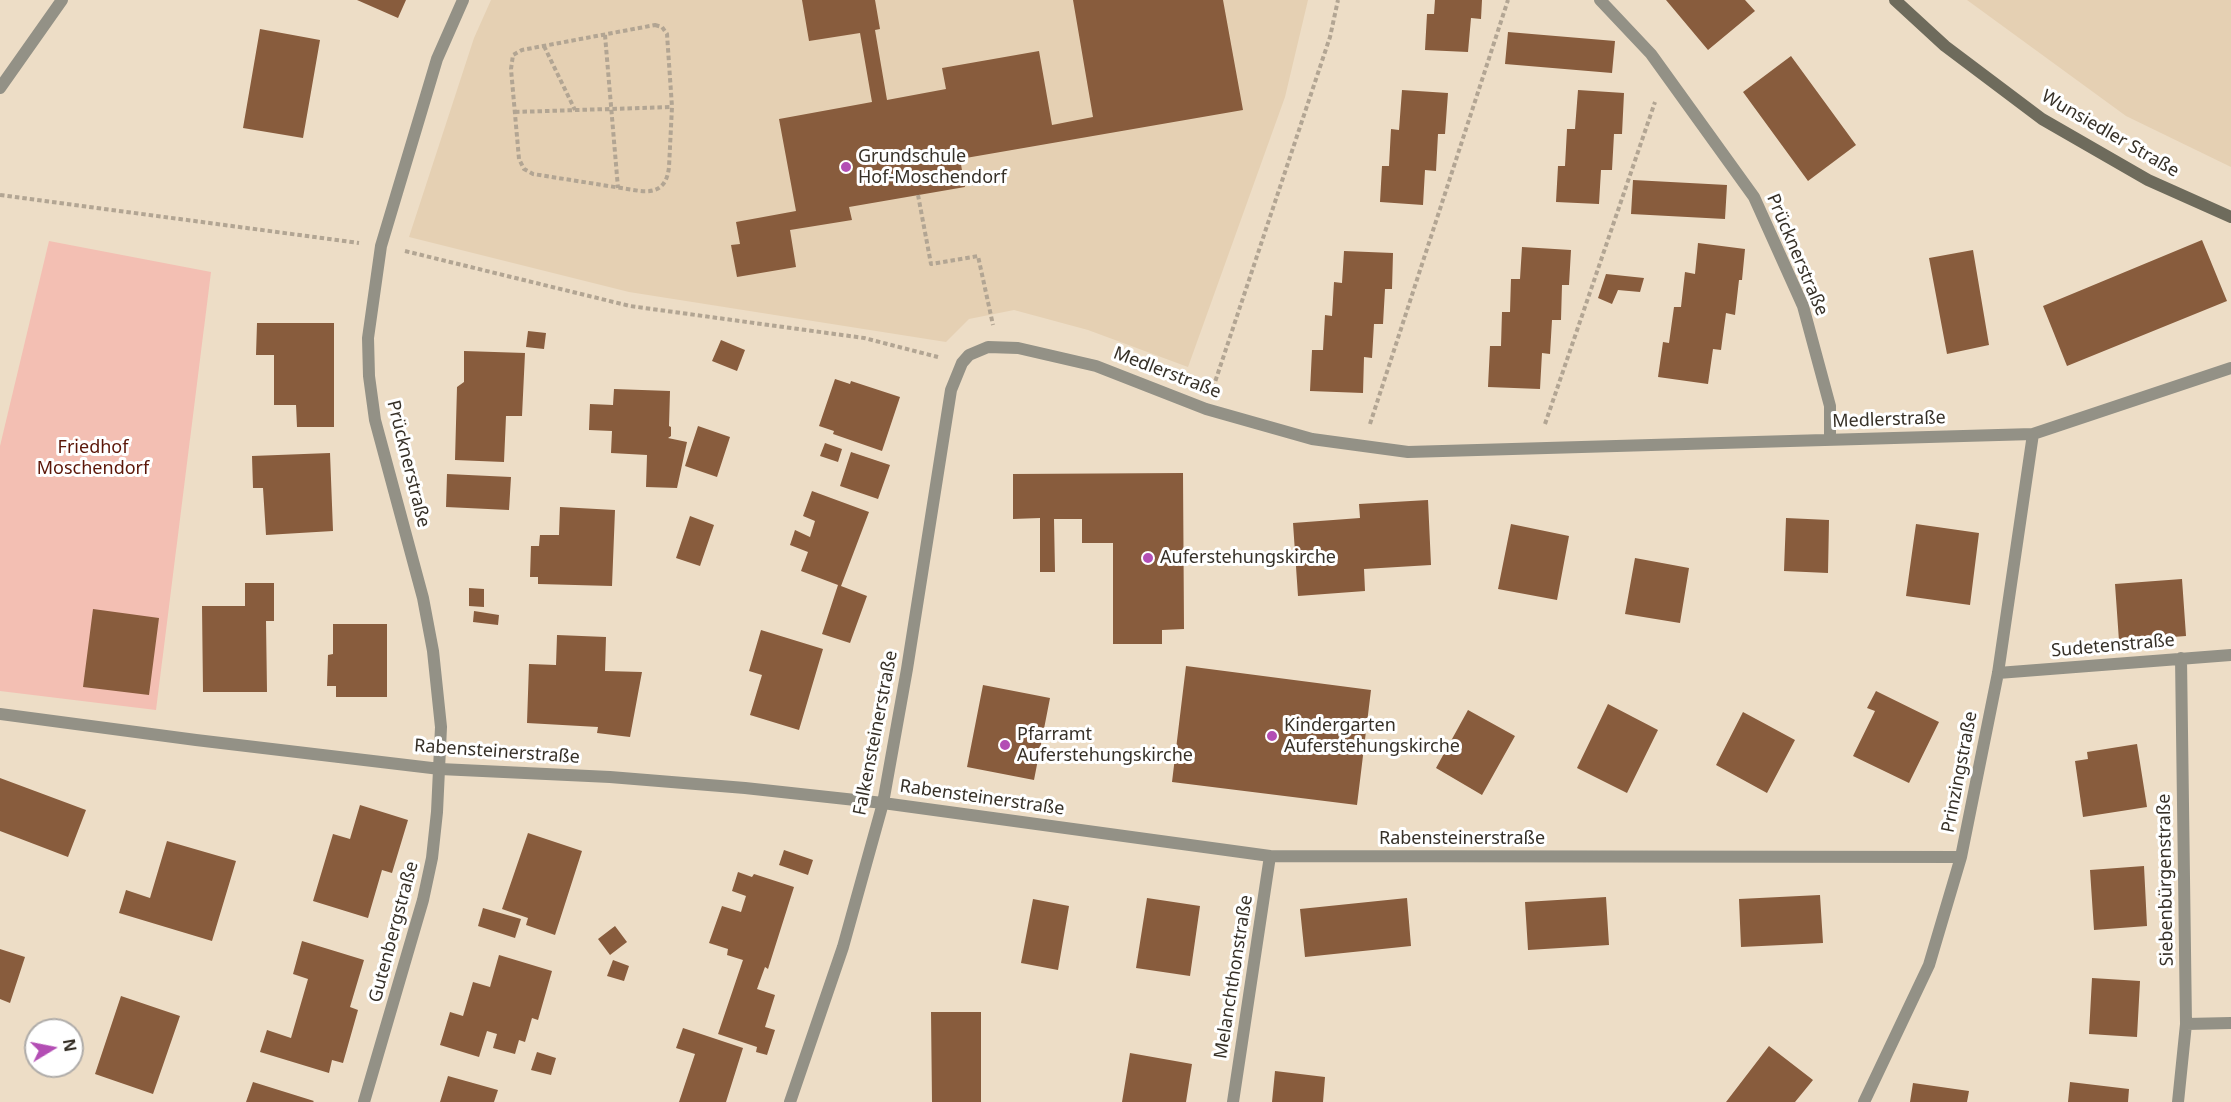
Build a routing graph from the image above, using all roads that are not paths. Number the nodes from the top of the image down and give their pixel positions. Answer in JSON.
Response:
{"nodes":[{"id":1,"x":62,"y":0,"type":"edge"},
{"id":2,"x":463,"y":0,"type":"edge"},
{"id":3,"x":1600,"y":0,"type":"edge"},
{"id":4,"x":1896,"y":0,"type":"edge"},
{"id":5,"x":0,"y":88,"type":"edge"},
{"id":6,"x":2231,"y":217,"type":"edge"},
{"id":7,"x":962,"y":363,"type":"joint"},
{"id":8,"x":2231,"y":368,"type":"edge"},
{"id":9,"x":2033,"y":434,"type":"junction"},
{"id":10,"x":1830,"y":440,"type":"junction"},
{"id":11,"x":2231,"y":655,"type":"edge"},
{"id":12,"x":2181,"y":658,"type":"junction"},
{"id":13,"x":1998,"y":673,"type":"junction"},
{"id":14,"x":0,"y":714,"type":"edge"},
{"id":15,"x":440,"y":769,"type":"junction"},
{"id":16,"x":883,"y":803,"type":"junction"},
{"id":17,"x":1270,"y":856,"type":"junction"},
{"id":18,"x":1961,"y":857,"type":"junction"},
{"id":19,"x":2231,"y":1023,"type":"edge"},
{"id":20,"x":2186,"y":1024,"type":"junction"},
{"id":21,"x":364,"y":1102,"type":"edge"},
{"id":22,"x":790,"y":1102,"type":"edge"},
{"id":23,"x":1233,"y":1102,"type":"edge"},
{"id":24,"x":1864,"y":1102,"type":"edge"},
{"id":25,"x":2178,"y":1102,"type":"edge"}],
"edges":[{"from":1,"to":5,"type":"street"},
{"from":2,"to":15,"type":"street","name":"Prücknerstraße"},
{"from":3,"to":10,"type":"street","name":"Prücknerstraße"},
{"from":4,"to":6,"type":"main road","name":"Wunsiedler Straße"},
{"from":7,"to":10,"type":"street","name":"Medlerstraße"},
{"from":7,"to":16,"type":"street","name":"Falkensteinerstraße"},
{"from":8,"to":9,"type":"street","name":"Medlerstraße"},
{"from":9,"to":10,"type":"street","name":"Medlerstraße"},
{"from":9,"to":13,"type":"street","name":"Prinzingstraße"},
{"from":11,"to":12,"type":"street","name":"Sudetenstraße"},
{"from":12,"to":13,"type":"street","name":"Sudetenstraße"},
{"from":12,"to":20,"type":"street","name":"Siebenbürgenstraße"},
{"from":13,"to":18,"type":"street","name":"Prinzingstraße"},
{"from":14,"to":15,"type":"street","name":"Rabensteinerstraße"},
{"from":15,"to":16,"type":"street","name":"Rabensteinerstraße"},
{"from":15,"to":21,"type":"street","name":"Gutenbergstraße"},
{"from":16,"to":17,"type":"street","name":"Rabensteinerstraße"},
{"from":16,"to":22,"type":"street","name":"Falkensteinerstraße"},
{"from":17,"to":18,"type":"street","name":"Rabensteinerstraße"},
{"from":17,"to":23,"type":"street","name":"Melanchthonstraße"},
{"from":18,"to":24,"type":"street","name":"Prinzingstraße"},
{"from":19,"to":20,"type":"street"},
{"from":20,"to":25,"type":"street","name":"Siebenbürgenstraße"}]}
